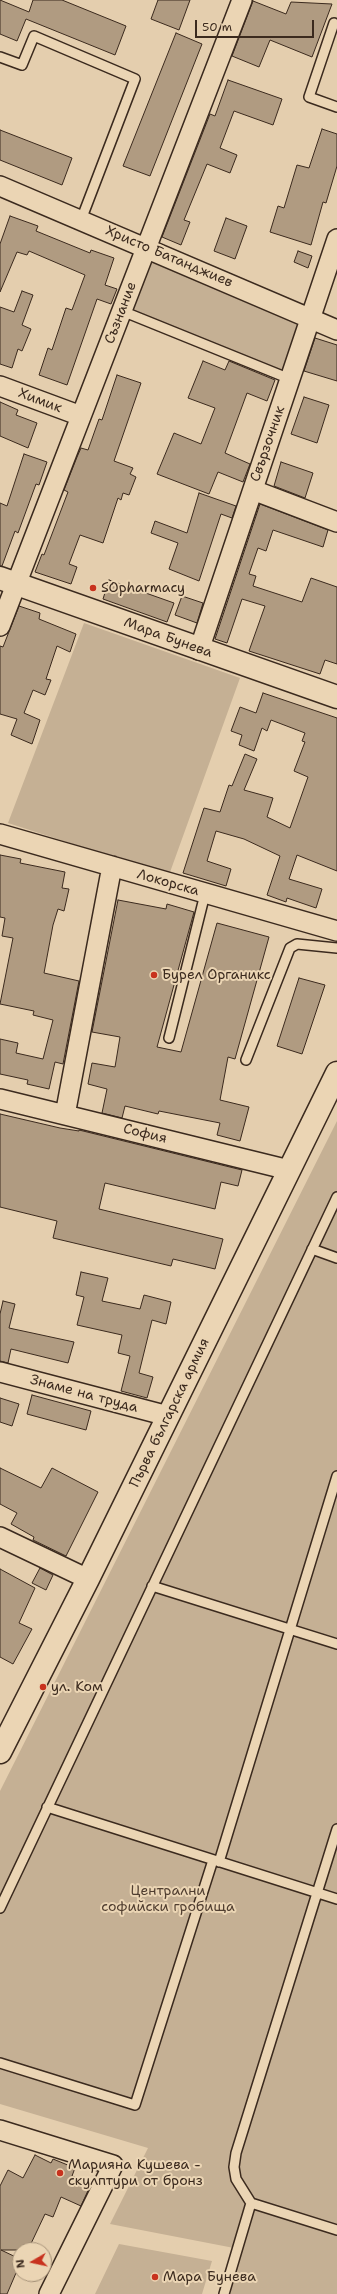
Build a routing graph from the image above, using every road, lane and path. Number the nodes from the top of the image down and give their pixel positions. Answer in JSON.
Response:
{"nodes":[{"id":1,"x":242,"y":0,"type":"edge"},
{"id":2,"x":334,"y":23,"type":"dead end"},
{"id":3,"x":0,"y":57,"type":"edge"},
{"id":4,"x":337,"y":107,"type":"edge"},
{"id":5,"x":0,"y":186,"type":"edge"},
{"id":6,"x":81,"y":220,"type":"junction"},
{"id":7,"x":337,"y":239,"type":"edge"},
{"id":8,"x":146,"y":248,"type":"junction"},
{"id":9,"x":122,"y":311,"type":"junction"},
{"id":10,"x":310,"y":318,"type":"junction"},
{"id":11,"x":337,"y":330,"type":"edge"},
{"id":12,"x":290,"y":378,"type":"junction"},
{"id":13,"x":0,"y":386,"type":"edge"},
{"id":14,"x":81,"y":416,"type":"junction"},
{"id":15,"x":253,"y":490,"type":"junction"},
{"id":16,"x":337,"y":522,"type":"edge"},
{"id":17,"x":8,"y":580,"type":"edge"},
{"id":18,"x":0,"y":626,"type":"edge"},
{"id":19,"x":199,"y":650,"type":"junction"},
{"id":20,"x":337,"y":697,"type":"edge"},
{"id":21,"x":0,"y":834,"type":"edge"},
{"id":22,"x":112,"y":866,"type":"junction"},
{"id":23,"x":205,"y":894,"type":"junction"},
{"id":24,"x":337,"y":931,"type":"edge"},
{"id":25,"x":337,"y":948,"type":"edge"},
{"id":26,"x":169,"y":1038,"type":"dead end"},
{"id":27,"x":246,"y":1060,"type":"dead end"},
{"id":28,"x":337,"y":1073,"type":"edge"},
{"id":29,"x":0,"y":1099,"type":"edge"},
{"id":30,"x":65,"y":1115,"type":"junction"},
{"id":31,"x":289,"y":1170,"type":"junction"},
{"id":32,"x":337,"y":1197,"type":"edge"},
{"id":33,"x":312,"y":1249,"type":"junction"},
{"id":34,"x":337,"y":1258,"type":"edge"},
{"id":35,"x":0,"y":1372,"type":"edge"},
{"id":36,"x":168,"y":1416,"type":"junction"},
{"id":37,"x":337,"y":1476,"type":"edge"},
{"id":38,"x":333,"y":1506,"type":"edge"},
{"id":39,"x":0,"y":1537,"type":"edge"},
{"id":40,"x":88,"y":1579,"type":"junction"},
{"id":41,"x":152,"y":1586,"type":"junction"},
{"id":42,"x":290,"y":1630,"type":"junction"},
{"id":43,"x":337,"y":1644,"type":"edge"},
{"id":44,"x":2,"y":1744,"type":"edge"},
{"id":45,"x":47,"y":1807,"type":"junction"},
{"id":46,"x":337,"y":1829,"type":"edge"},
{"id":47,"x":216,"y":1861,"type":"junction"},
{"id":48,"x":317,"y":1893,"type":"junction"},
{"id":49,"x":337,"y":1899,"type":"edge"},
{"id":50,"x":0,"y":1908,"type":"edge"},
{"id":51,"x":0,"y":2063,"type":"edge"},
{"id":52,"x":0,"y":2130,"type":"edge"},
{"id":53,"x":251,"y":2203,"type":"junction"},
{"id":54,"x":337,"y":2230,"type":"edge"},
{"id":55,"x":49,"y":2294,"type":"edge"},
{"id":56,"x":224,"y":2294,"type":"edge"}],
"edges":[{"from":1,"to":8,"type":"street","name":"Съзнание"},
{"from":2,"to":4,"type":"lane"},
{"from":3,"to":6,"type":"lane"},
{"from":5,"to":6,"type":"street","name":"Христо Батанджиев"},
{"from":6,"to":8,"type":"street","name":"Христо Батанджиев"},
{"from":7,"to":10,"type":"street","name":"Свързочник"},
{"from":8,"to":9,"type":"street","name":"Съзнание"},
{"from":8,"to":10,"type":"street","name":"Христо Батанджиев"},
{"from":9,"to":12,"type":"lane"},
{"from":9,"to":14,"type":"street","name":"Съзнание"},
{"from":10,"to":11,"type":"street","name":"Христо Батанджиев"},
{"from":10,"to":12,"type":"street","name":"Свързочник"},
{"from":12,"to":15,"type":"street","name":"Свързочник"},
{"from":13,"to":14,"type":"street","name":"Химик"},
{"from":14,"to":17,"type":"street","name":"Съзнание"},
{"from":15,"to":16,"type":"street"},
{"from":15,"to":19,"type":"street","name":"Свързочник"},
{"from":17,"to":18,"type":"street","name":"Съзнание"},
{"from":17,"to":19,"type":"street","name":"Мара Бунева"},
{"from":19,"to":20,"type":"street","name":"Мара Бунева"},
{"from":21,"to":22,"type":"street","name":"Локорска"},
{"from":22,"to":23,"type":"street","name":"Локорска"},
{"from":22,"to":30,"type":"street"},
{"from":23,"to":24,"type":"street","name":"Локорска"},
{"from":23,"to":26,"type":"lane"},
{"from":25,"to":27,"type":"lane"},
{"from":28,"to":31,"type":"street","name":"Първа българска армия"},
{"from":29,"to":30,"type":"street","name":"София"},
{"from":30,"to":31,"type":"street","name":"София"},
{"from":31,"to":36,"type":"street","name":"Първа българска армия"},
{"from":32,"to":33,"type":"lane"},
{"from":33,"to":34,"type":"lane"},
{"from":33,"to":41,"type":"lane"},
{"from":35,"to":36,"type":"street","name":"Знаме на труда"},
{"from":36,"to":40,"type":"street","name":"Първа българска армия"},
{"from":37,"to":38,"type":"lane"},
{"from":38,"to":42,"type":"lane"},
{"from":39,"to":40,"type":"street"},
{"from":40,"to":44,"type":"street","name":"Първа българска армия"},
{"from":41,"to":42,"type":"lane"},
{"from":41,"to":45,"type":"lane"},
{"from":42,"to":43,"type":"lane"},
{"from":42,"to":47,"type":"lane"},
{"from":45,"to":47,"type":"lane"},
{"from":45,"to":50,"type":"lane"},
{"from":46,"to":48,"type":"lane"},
{"from":47,"to":48,"type":"lane"},
{"from":47,"to":51,"type":"lane"},
{"from":48,"to":49,"type":"lane"},
{"from":48,"to":53,"type":"lane"},
{"from":52,"to":55,"type":"street"},
{"from":53,"to":54,"type":"lane"},
{"from":53,"to":56,"type":"lane"}]}
